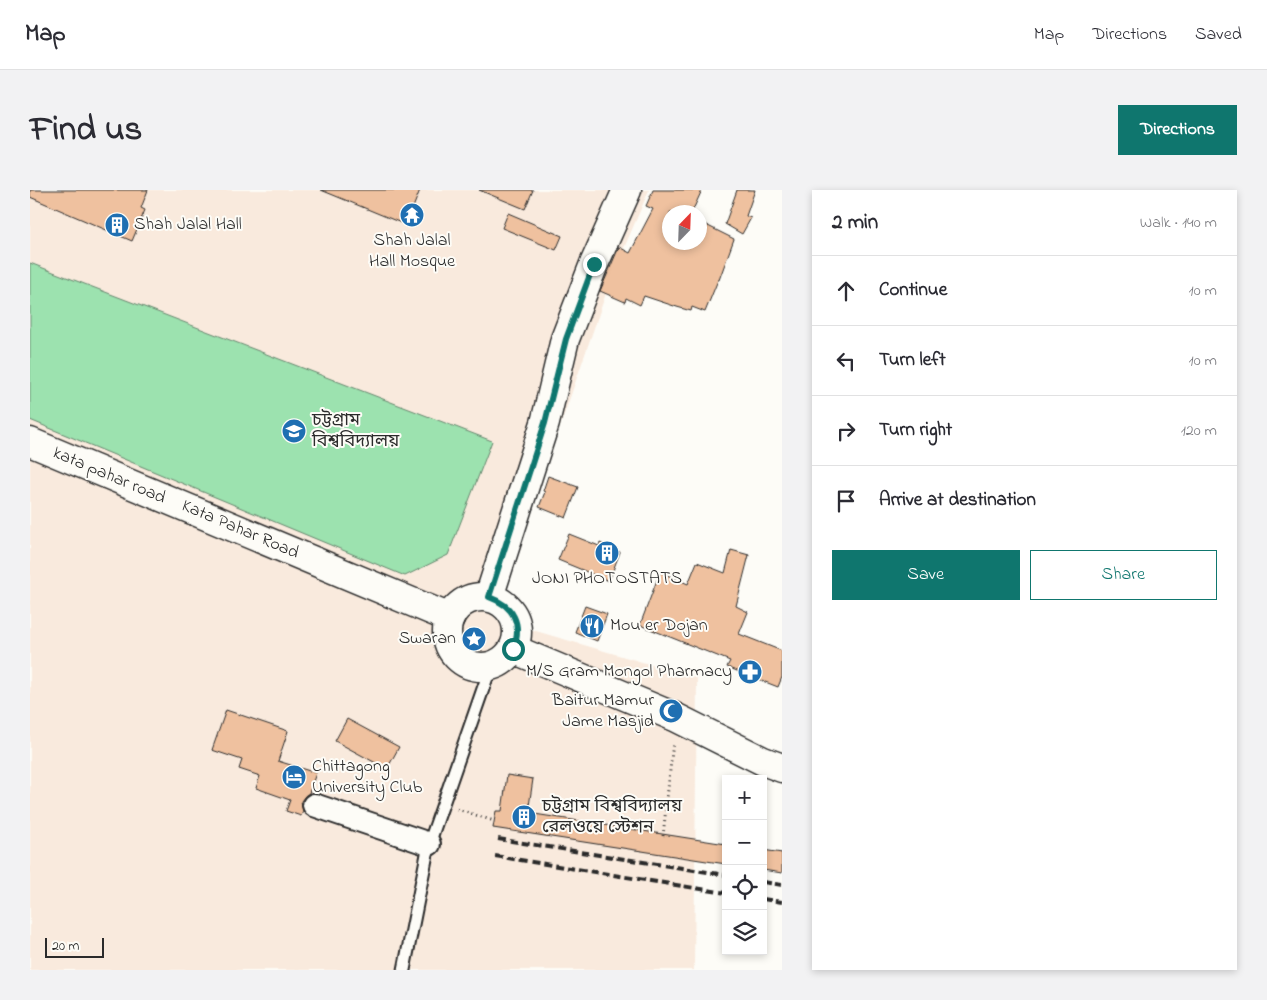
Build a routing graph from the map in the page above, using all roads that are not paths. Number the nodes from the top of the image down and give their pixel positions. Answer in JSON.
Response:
{"nodes":[{"id":1,"x":627,"y":190,"type":"edge"},
{"id":2,"x":30,"y":443,"type":"edge"},
{"id":3,"x":489,"y":597,"type":"junction"},
{"id":4,"x":410,"y":602,"type":"dead end"},
{"id":5,"x":450,"y":618,"type":"junction"},
{"id":6,"x":513,"y":649,"type":"junction"},
{"id":7,"x":491,"y":666,"type":"junction"},
{"id":8,"x":782,"y":768,"type":"edge"},
{"id":9,"x":314,"y":805,"type":"dead end"},
{"id":10,"x":429,"y":844,"type":"junction"},
{"id":11,"x":404,"y":970,"type":"edge"}],
"edges":[{"from":1,"to":3,"type":"street"},
{"from":2,"to":4,"type":"street","name":"kata pahar road"},
{"from":2,"to":5,"type":"street","name":"Kata Pahar Road"},
{"from":3,"to":5,"type":"street"},
{"from":3,"to":6,"type":"street"},
{"from":5,"to":7,"type":"street"},
{"from":6,"to":7,"type":"street"},
{"from":6,"to":8,"type":"street"},
{"from":7,"to":10,"type":"lane"},
{"from":9,"to":10,"type":"street"},
{"from":10,"to":11,"type":"lane"}]}
